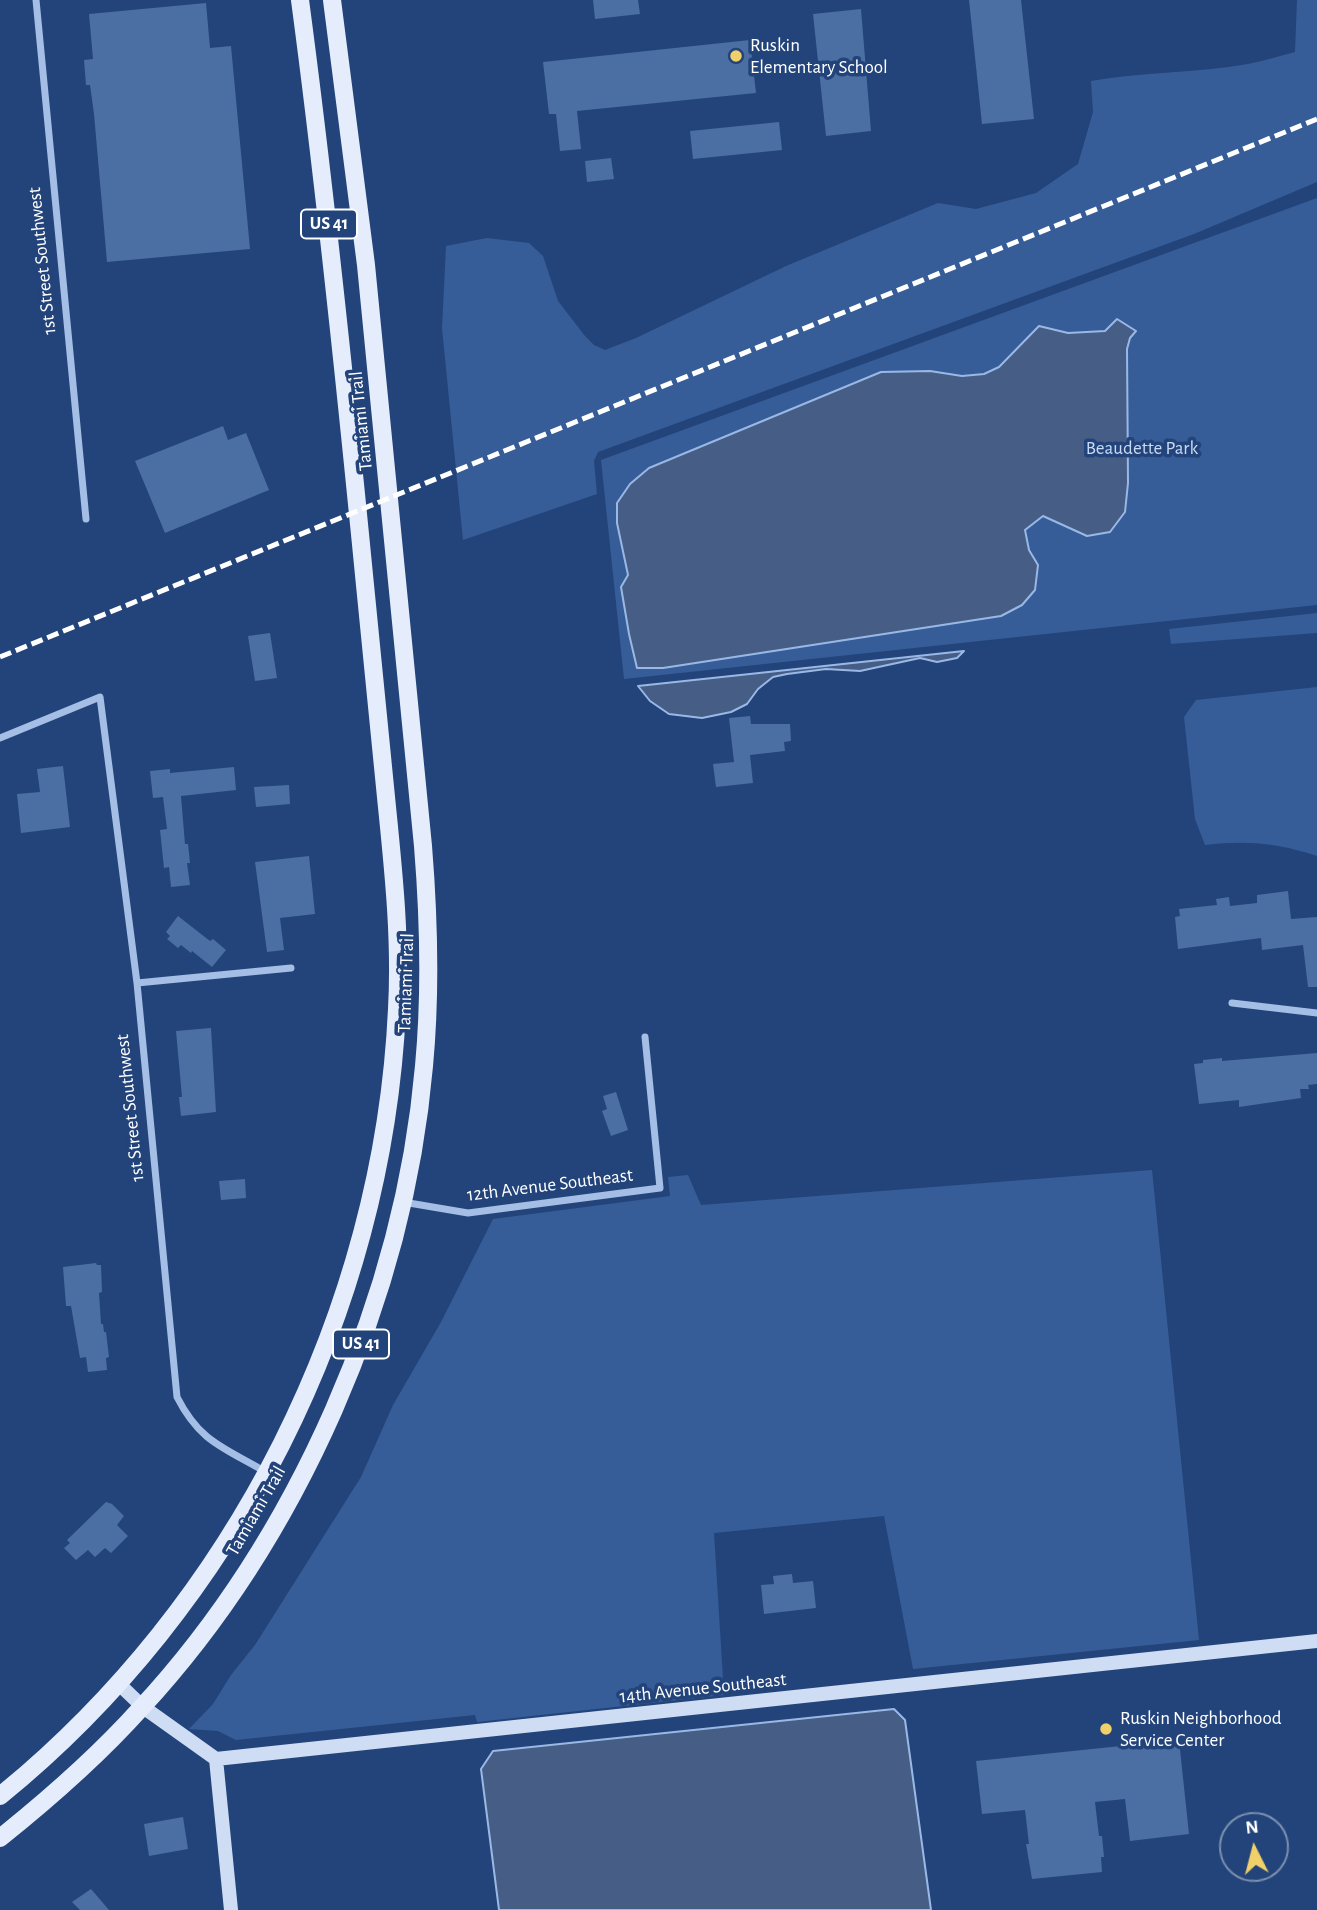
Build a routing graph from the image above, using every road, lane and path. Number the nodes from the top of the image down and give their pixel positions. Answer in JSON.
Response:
{"nodes":[{"id":1,"x":36,"y":0,"type":"edge"},
{"id":2,"x":300,"y":0,"type":"edge"},
{"id":3,"x":332,"y":0,"type":"edge"},
{"id":4,"x":86,"y":519,"type":"dead end"},
{"id":5,"x":0,"y":738,"type":"edge"},
{"id":6,"x":291,"y":968,"type":"dead end"},
{"id":7,"x":137,"y":982,"type":"junction"},
{"id":8,"x":1232,"y":1003,"type":"dead end"},
{"id":9,"x":1317,"y":1013,"type":"edge"},
{"id":10,"x":645,"y":1037,"type":"dead end"},
{"id":11,"x":403,"y":1202,"type":"junction"},
{"id":12,"x":267,"y":1472,"type":"junction"},
{"id":13,"x":1317,"y":1642,"type":"edge"},
{"id":14,"x":119,"y":1684,"type":"junction"},
{"id":15,"x":143,"y":1707,"type":"junction"},
{"id":16,"x":216,"y":1759,"type":"junction"},
{"id":17,"x":0,"y":1796,"type":"edge"},
{"id":18,"x":0,"y":1838,"type":"edge"},
{"id":19,"x":231,"y":1910,"type":"edge"}],
"edges":[{"from":1,"to":4,"type":"street","name":"1st Street Southwest"},
{"from":2,"to":12,"type":"main road","name":"Tamiami Trail","number":"US 41"},
{"from":3,"to":11,"type":"main road","name":"Tamiami Trail","number":"US 41"},
{"from":5,"to":7,"type":"street","name":"1st Street Southwest"},
{"from":6,"to":7,"type":"street"},
{"from":7,"to":12,"type":"street","name":"1st Street Southwest"},
{"from":8,"to":9,"type":"street"},
{"from":10,"to":11,"type":"street","name":"12th Avenue Southeast"},
{"from":11,"to":15,"type":"main road","name":"Tamiami Trail","number":"US 41"},
{"from":12,"to":14,"type":"main road","name":"Tamiami Trail","number":"US 41"},
{"from":13,"to":16,"type":"street","name":"14th Avenue Southeast"},
{"from":14,"to":15,"type":"street"},
{"from":14,"to":17,"type":"main road","name":"Tamiami Trail","number":"US 41"},
{"from":15,"to":16,"type":"street"},
{"from":15,"to":18,"type":"main road","name":"Tamiami Trail","number":"US 41"},
{"from":16,"to":19,"type":"street"}]}
